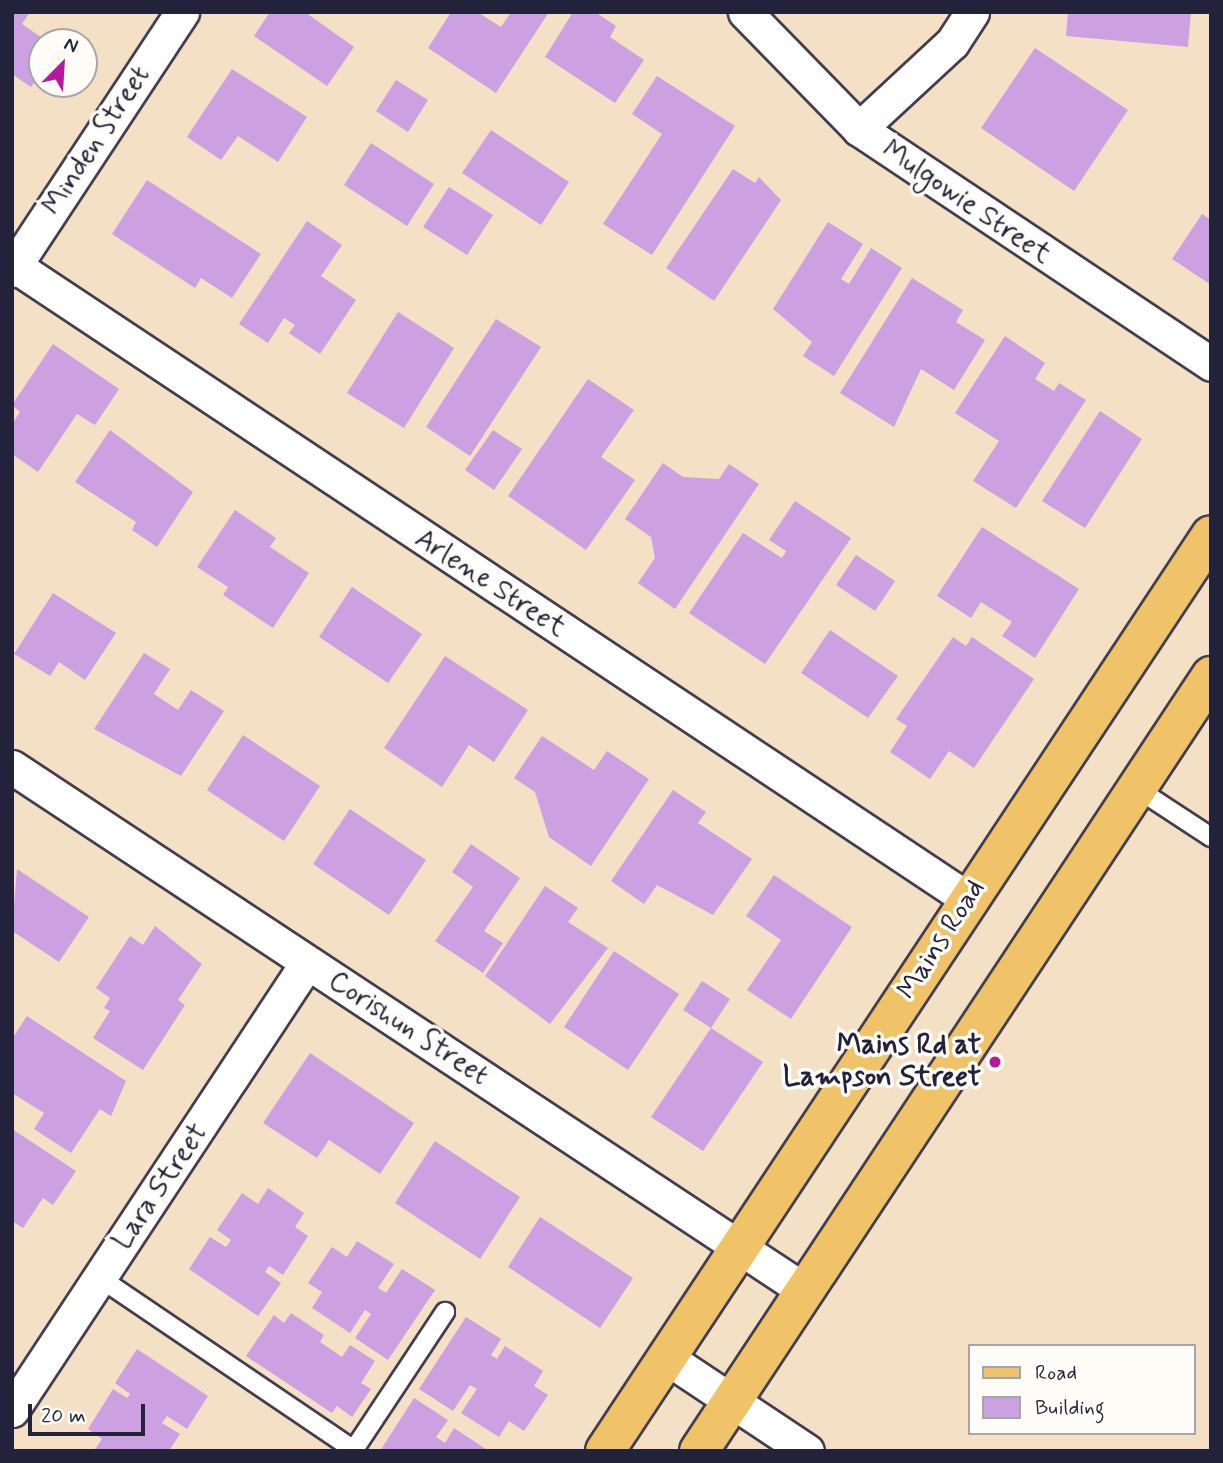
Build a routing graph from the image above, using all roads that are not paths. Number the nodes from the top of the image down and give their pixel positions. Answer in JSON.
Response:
{"nodes":[{"id":1,"x":182,"y":12,"type":"edge"},
{"id":2,"x":745,"y":12,"type":"edge"},
{"id":3,"x":972,"y":12,"type":"edge"},
{"id":4,"x":859,"y":129,"type":"junction"},
{"id":5,"x":14,"y":268,"type":"edge"},
{"id":6,"x":1211,"y":365,"type":"edge"},
{"id":7,"x":1211,"y":535,"type":"edge"},
{"id":8,"x":1211,"y":676,"type":"edge"},
{"id":9,"x":12,"y":767,"type":"edge"},
{"id":10,"x":1136,"y":788,"type":"junction"},
{"id":11,"x":1211,"y":837,"type":"edge"},
{"id":12,"x":968,"y":899,"type":"junction"},
{"id":13,"x":307,"y":963,"type":"junction"},
{"id":14,"x":739,"y":1247,"type":"junction"},
{"id":15,"x":100,"y":1278,"type":"junction"},
{"id":16,"x":804,"y":1290,"type":"junction"},
{"id":17,"x":445,"y":1312,"type":"dead end"},
{"id":18,"x":667,"y":1358,"type":"junction"},
{"id":19,"x":731,"y":1401,"type":"junction"},
{"id":20,"x":12,"y":1410,"type":"edge"},
{"id":21,"x":353,"y":1450,"type":"edge"},
{"id":22,"x":605,"y":1451,"type":"edge"},
{"id":23,"x":699,"y":1451,"type":"edge"},
{"id":24,"x":807,"y":1451,"type":"edge"}],
"edges":[{"from":1,"to":5,"type":"street","name":"Minden Street"},
{"from":2,"to":4,"type":"street","name":"Mulgowie Street"},
{"from":3,"to":4,"type":"street"},
{"from":4,"to":6,"type":"street","name":"Mulgowie Street"},
{"from":5,"to":12,"type":"street","name":"Arlene Street"},
{"from":7,"to":12,"type":"main road","name":"Mains Road"},
{"from":8,"to":10,"type":"main road"},
{"from":9,"to":13,"type":"street","name":"Corishun Street"},
{"from":10,"to":11,"type":"lane"},
{"from":10,"to":16,"type":"main road"},
{"from":12,"to":14,"type":"main road","name":"Mains Road"},
{"from":13,"to":14,"type":"street","name":"Corishun Street"},
{"from":13,"to":15,"type":"street","name":"Lara Street"},
{"from":14,"to":16,"type":"street","name":"Corishun Street"},
{"from":14,"to":18,"type":"main road","name":"Mains Road"},
{"from":15,"to":20,"type":"street","name":"Lara Street"},
{"from":15,"to":21,"type":"lane"},
{"from":16,"to":19,"type":"main road"},
{"from":17,"to":21,"type":"lane"},
{"from":18,"to":19,"type":"street"},
{"from":18,"to":22,"type":"main road","name":"Mains Road"},
{"from":19,"to":23,"type":"main road"},
{"from":19,"to":24,"type":"street"}]}
